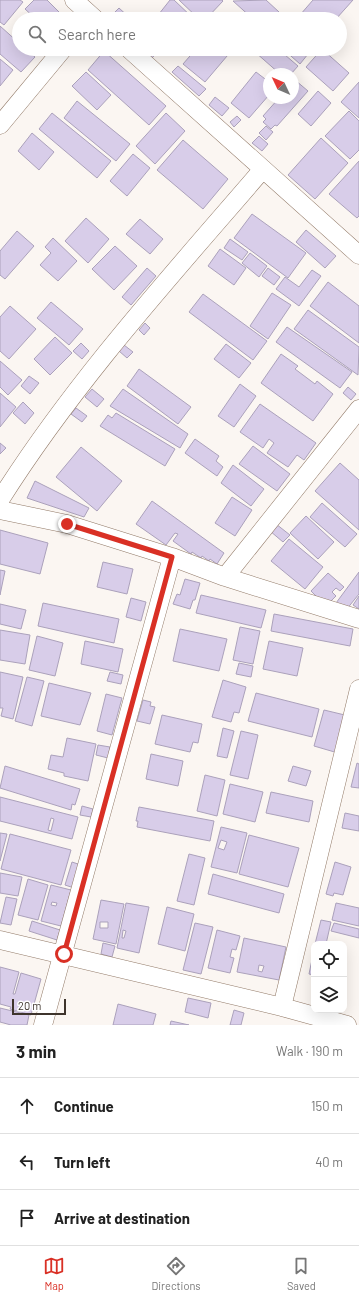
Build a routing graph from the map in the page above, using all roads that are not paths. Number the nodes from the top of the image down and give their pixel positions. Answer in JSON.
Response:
{"nodes":[{"id":1,"x":74,"y":0,"type":"edge"},
{"id":2,"x":85,"y":12,"type":"edge"},
{"id":3,"x":57,"y":56,"type":"edge"},
{"id":4,"x":137,"y":56,"type":"edge"},
{"id":5,"x":0,"y":125,"type":"edge"},
{"id":6,"x":263,"y":169,"type":"junction"},
{"id":7,"x":359,"y":255,"type":"edge"},
{"id":8,"x":359,"y":409,"type":"edge"},
{"id":9,"x":0,"y":500,"type":"edge"},
{"id":10,"x":0,"y":510,"type":"edge"},
{"id":11,"x":172,"y":557,"type":"junction"},
{"id":12,"x":225,"y":577,"type":"junction"},
{"id":13,"x":359,"y":619,"type":"edge"},
{"id":14,"x":359,"y":689,"type":"edge"},
{"id":15,"x":0,"y":940,"type":"edge"},
{"id":16,"x":64,"y":954,"type":"junction"},
{"id":17,"x":282,"y":1007,"type":"junction"},
{"id":18,"x":43,"y":1025,"type":"edge"},
{"id":19,"x":347,"y":1025,"type":"edge"}],
"edges":[{"from":1,"to":2,"type":"street"},
{"from":3,"to":5,"type":"street"},
{"from":4,"to":6,"type":"street"},
{"from":6,"to":7,"type":"street"},
{"from":6,"to":9,"type":"street"},
{"from":8,"to":12,"type":"street"},
{"from":10,"to":11,"type":"street"},
{"from":11,"to":12,"type":"street"},
{"from":11,"to":16,"type":"street"},
{"from":12,"to":13,"type":"street"},
{"from":14,"to":17,"type":"street"},
{"from":15,"to":16,"type":"street"},
{"from":16,"to":17,"type":"street"},
{"from":16,"to":18,"type":"street"},
{"from":17,"to":19,"type":"street"}]}
